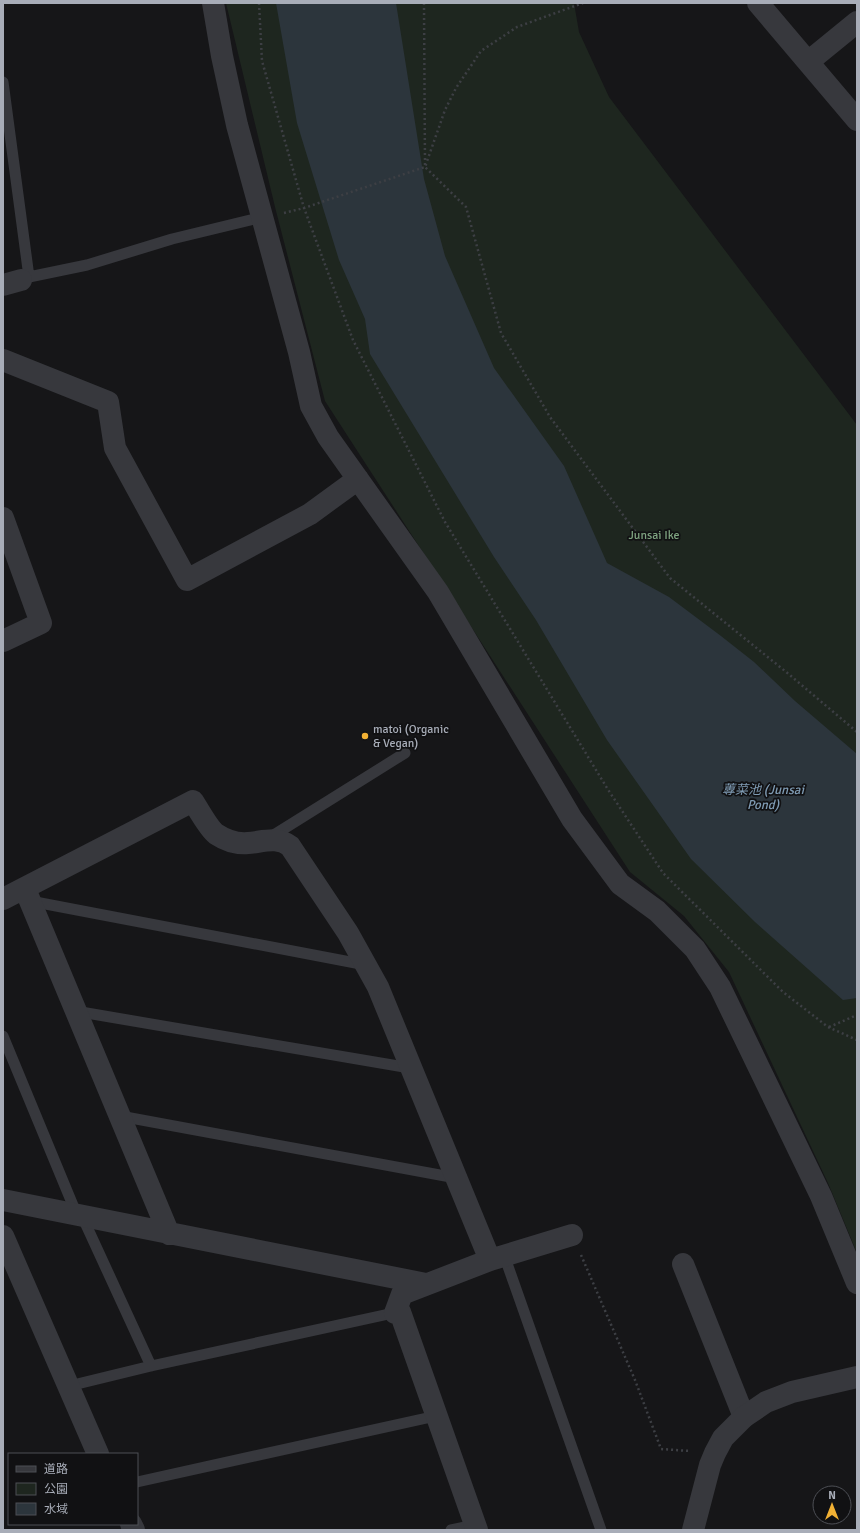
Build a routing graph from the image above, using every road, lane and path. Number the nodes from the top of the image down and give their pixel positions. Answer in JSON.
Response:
{"nodes":[{"id":1,"x":213,"y":3,"type":"edge"},
{"id":2,"x":259,"y":3,"type":"edge"},
{"id":3,"x":424,"y":3,"type":"edge"},
{"id":4,"x":583,"y":3,"type":"edge"},
{"id":5,"x":758,"y":3,"type":"edge"},
{"id":6,"x":857,"y":22,"type":"edge"},
{"id":7,"x":808,"y":62,"type":"junction"},
{"id":8,"x":3,"y":82,"type":"edge"},
{"id":9,"x":857,"y":120,"type":"edge"},
{"id":10,"x":425,"y":167,"type":"junction"},
{"id":11,"x":304,"y":208,"type":"junction"},
{"id":12,"x":263,"y":217,"type":"junction"},
{"id":13,"x":18,"y":281,"type":"edge"},
{"id":14,"x":3,"y":360,"type":"edge"},
{"id":15,"x":358,"y":479,"type":"junction"},
{"id":16,"x":3,"y":518,"type":"edge"},
{"id":17,"x":3,"y":642,"type":"edge"},
{"id":18,"x":857,"y":732,"type":"edge"},
{"id":19,"x":405,"y":753,"type":"dead end"},
{"id":20,"x":265,"y":841,"type":"junction"},
{"id":21,"x":27,"y":895,"type":"junction"},
{"id":22,"x":3,"y":900,"type":"edge"},
{"id":23,"x":366,"y":966,"type":"junction"},
{"id":24,"x":76,"y":1011,"type":"junction"},
{"id":25,"x":857,"y":1015,"type":"edge"},
{"id":26,"x":828,"y":1028,"type":"junction"},
{"id":27,"x":3,"y":1036,"type":"edge"},
{"id":28,"x":857,"y":1040,"type":"edge"},
{"id":29,"x":410,"y":1068,"type":"junction"},
{"id":30,"x":120,"y":1116,"type":"junction"},
{"id":31,"x":456,"y":1178,"type":"junction"},
{"id":32,"x":3,"y":1200,"type":"edge"},
{"id":33,"x":80,"y":1216,"type":"junction"},
{"id":34,"x":169,"y":1234,"type":"junction"},
{"id":35,"x":572,"y":1235,"type":"joint"},
{"id":36,"x":3,"y":1236,"type":"edge"},
{"id":37,"x":497,"y":1258,"type":"junction"},
{"id":38,"x":683,"y":1264,"type":"dead end"},
{"id":39,"x":857,"y":1283,"type":"edge"},
{"id":40,"x":426,"y":1284,"type":"junction"},
{"id":41,"x":398,"y":1312,"type":"junction"},
{"id":42,"x":151,"y":1366,"type":"junction"},
{"id":43,"x":857,"y":1377,"type":"edge"},
{"id":44,"x":69,"y":1386,"type":"junction"},
{"id":45,"x":436,"y":1416,"type":"junction"},
{"id":46,"x":744,"y":1417,"type":"junction"},
{"id":47,"x":98,"y":1453,"type":"edge"},
{"id":48,"x":715,"y":1453,"type":"junction"},
{"id":49,"x":138,"y":1482,"type":"edge"},
{"id":50,"x":476,"y":1527,"type":"edge"},
{"id":51,"x":451,"y":1530,"type":"edge"},
{"id":52,"x":601,"y":1530,"type":"edge"},
{"id":53,"x":693,"y":1530,"type":"edge"}],
"edges":[{"from":1,"to":12,"type":"street"},
{"from":2,"to":11,"type":"path"},
{"from":3,"to":10,"type":"path"},
{"from":4,"to":10,"type":"path"},
{"from":5,"to":7,"type":"street"},
{"from":6,"to":7,"type":"street"},
{"from":7,"to":9,"type":"street"},
{"from":8,"to":13,"type":"lane"},
{"from":10,"to":11,"type":"path"},
{"from":10,"to":18,"type":"path"},
{"from":11,"to":26,"type":"path"},
{"from":12,"to":13,"type":"lane"},
{"from":12,"to":15,"type":"street"},
{"from":14,"to":15,"type":"street"},
{"from":15,"to":39,"type":"street"},
{"from":16,"to":17,"type":"street"},
{"from":19,"to":20,"type":"lane"},
{"from":20,"to":21,"type":"street"},
{"from":20,"to":23,"type":"street"},
{"from":21,"to":22,"type":"street"},
{"from":21,"to":23,"type":"lane"},
{"from":21,"to":24,"type":"street"},
{"from":23,"to":29,"type":"street"},
{"from":24,"to":29,"type":"lane"},
{"from":24,"to":30,"type":"street"},
{"from":25,"to":26,"type":"path"},
{"from":26,"to":28,"type":"path"},
{"from":27,"to":33,"type":"lane"},
{"from":29,"to":31,"type":"street"},
{"from":30,"to":31,"type":"lane"},
{"from":30,"to":34,"type":"street"},
{"from":31,"to":37,"type":"street"},
{"from":32,"to":33,"type":"street"},
{"from":33,"to":34,"type":"street"},
{"from":33,"to":42,"type":"lane"},
{"from":34,"to":40,"type":"street"},
{"from":35,"to":37,"type":"street"},
{"from":35,"to":48,"type":"path"},
{"from":36,"to":44,"type":"street"},
{"from":37,"to":40,"type":"street"},
{"from":37,"to":52,"type":"lane"},
{"from":38,"to":46,"type":"street"},
{"from":40,"to":41,"type":"street"},
{"from":41,"to":42,"type":"lane"},
{"from":41,"to":45,"type":"street"},
{"from":42,"to":44,"type":"lane"},
{"from":43,"to":46,"type":"street"},
{"from":44,"to":47,"type":"street"},
{"from":45,"to":49,"type":"lane"},
{"from":45,"to":50,"type":"street"},
{"from":46,"to":48,"type":"street"},
{"from":48,"to":53,"type":"street"},
{"from":50,"to":51,"type":"lane"}]}
